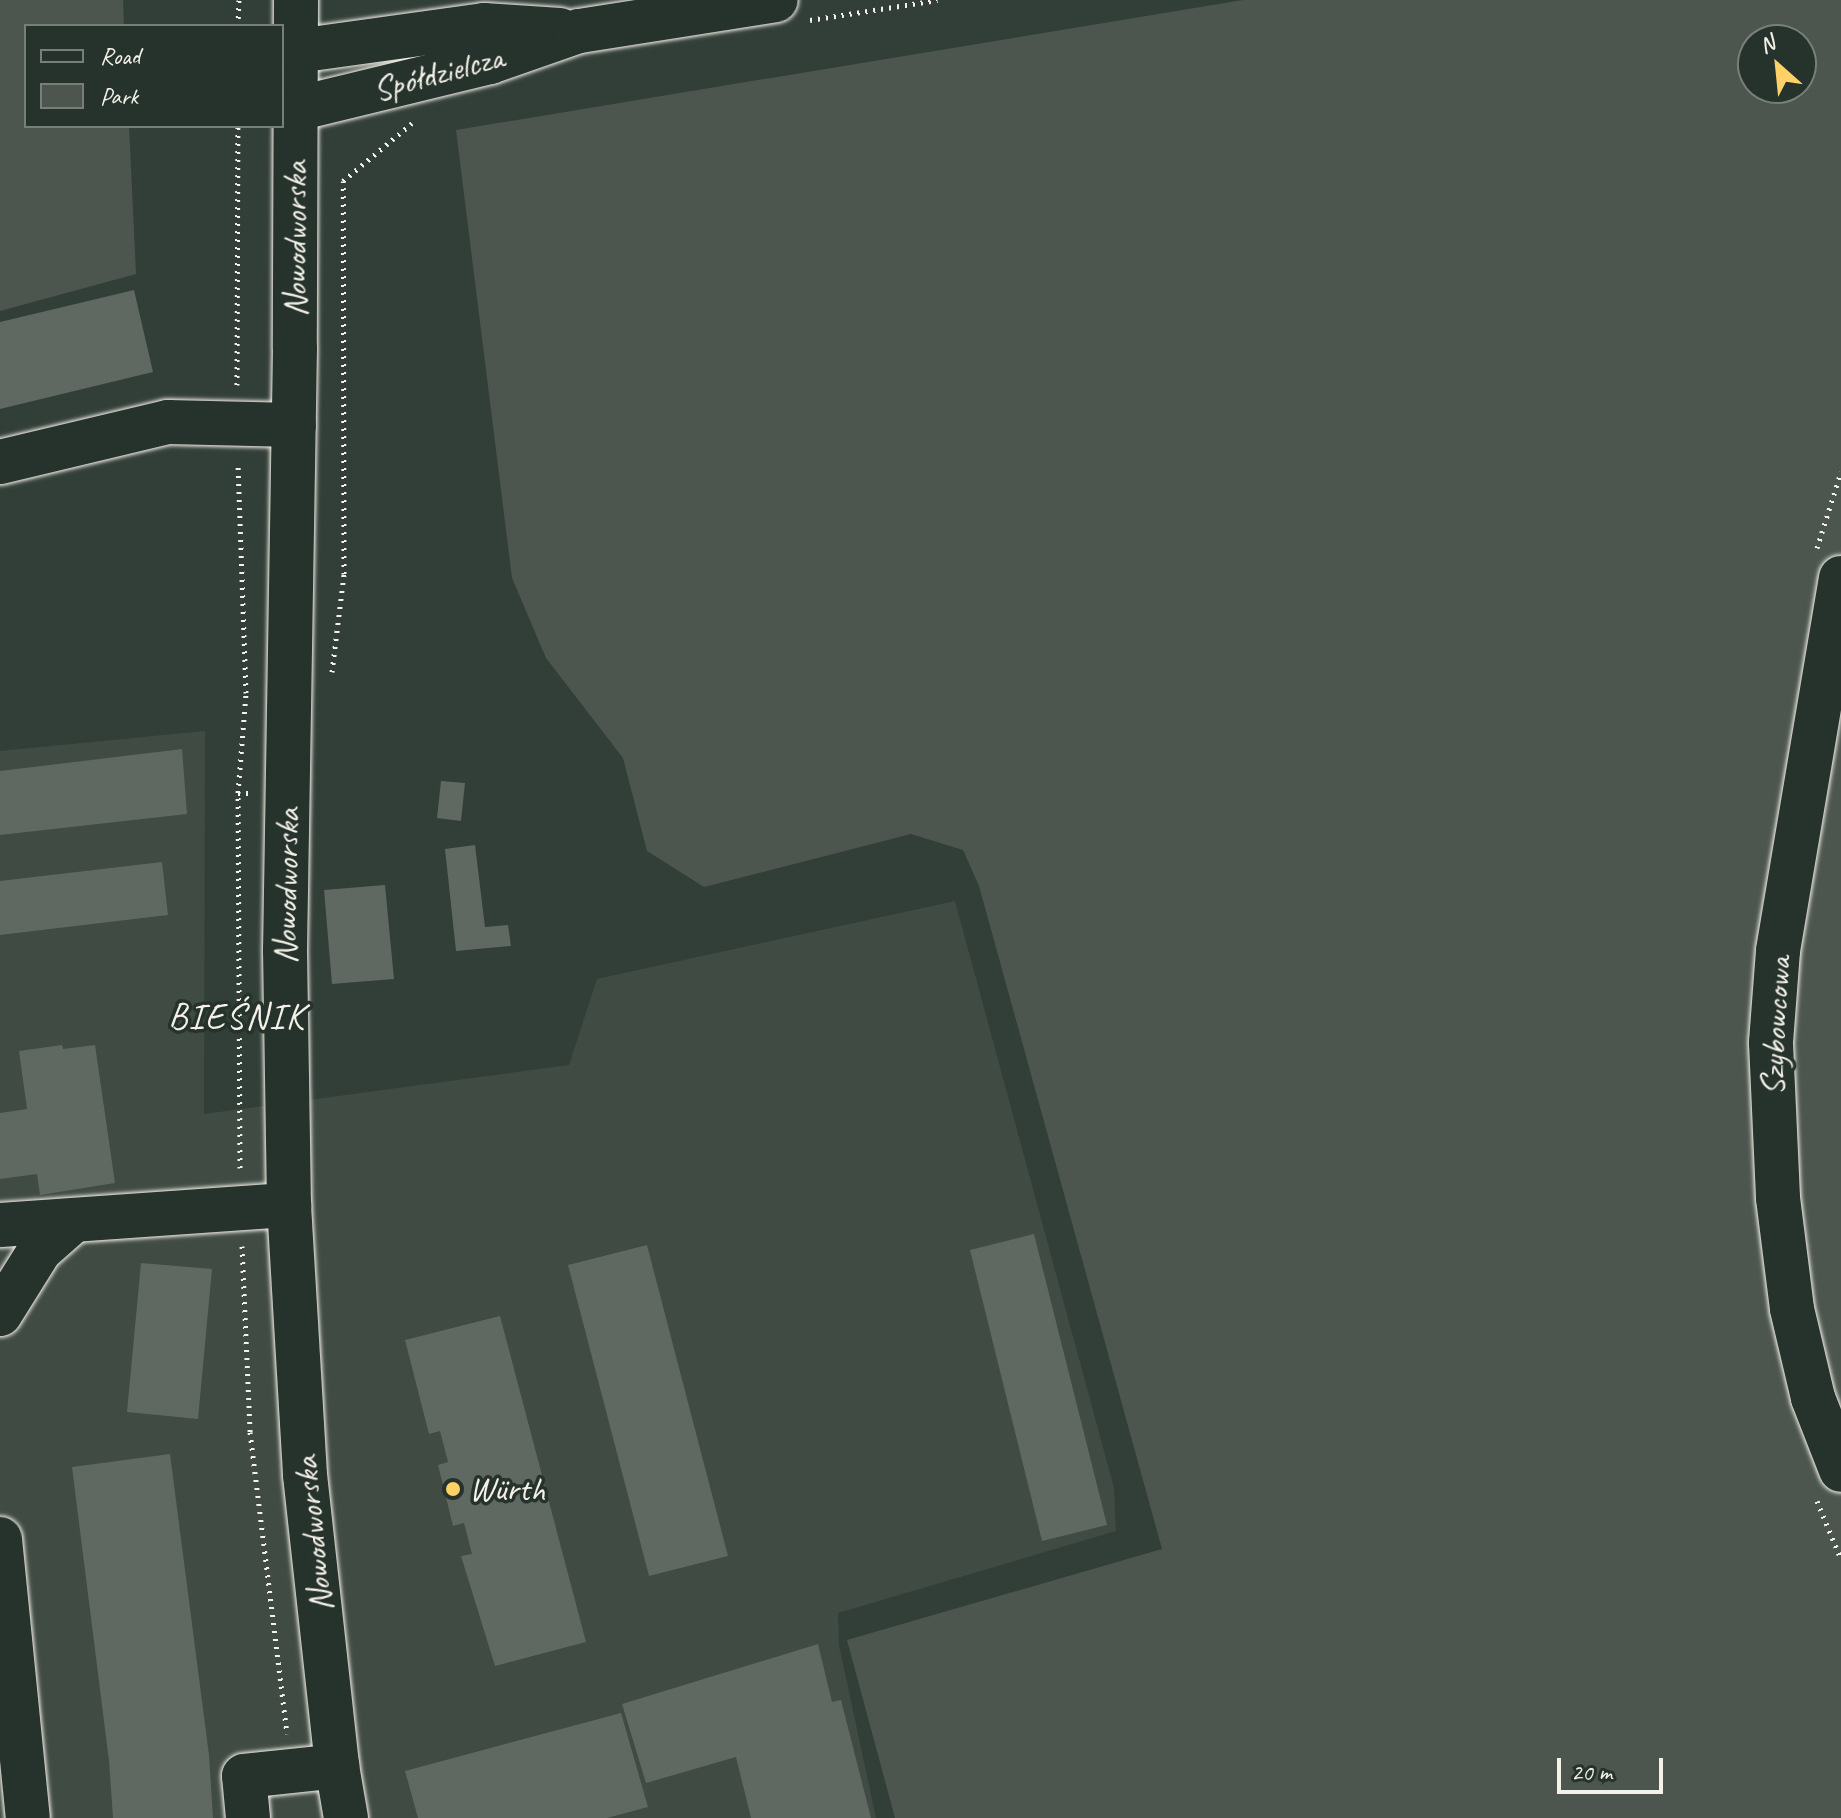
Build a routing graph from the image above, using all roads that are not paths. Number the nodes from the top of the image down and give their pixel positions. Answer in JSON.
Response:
{"nodes":[{"id":1,"x":296,"y":0,"type":"edge"},
{"id":2,"x":790,"y":10,"type":"edge"},
{"id":3,"x":579,"y":31,"type":"junction"},
{"id":4,"x":297,"y":51,"type":"junction"},
{"id":5,"x":296,"y":109,"type":"junction"},
{"id":6,"x":294,"y":425,"type":"junction"},
{"id":7,"x":0,"y":462,"type":"edge"},
{"id":8,"x":1841,"y":578,"type":"edge"},
{"id":9,"x":289,"y":1205,"type":"junction"},
{"id":10,"x":74,"y":1220,"type":"junction"},
{"id":11,"x":0,"y":1225,"type":"edge"},
{"id":12,"x":0,"y":1314,"type":"edge"},
{"id":13,"x":1841,"y":1470,"type":"edge"},
{"id":14,"x":0,"y":1539,"type":"edge"},
{"id":15,"x":337,"y":1766,"type":"junction"},
{"id":16,"x":28,"y":1818,"type":"edge"},
{"id":17,"x":248,"y":1818,"type":"edge"},
{"id":18,"x":346,"y":1818,"type":"edge"}],
"edges":[{"from":1,"to":4,"type":"street","name":"Nowodworska"},
{"from":2,"to":3,"type":"street","name":"Spółdzielcza"},
{"from":3,"to":4,"type":"street","name":"Spółdzielcza"},
{"from":3,"to":5,"type":"street","name":"Spółdzielcza"},
{"from":4,"to":5,"type":"street","name":"Nowodworska"},
{"from":5,"to":6,"type":"street","name":"Nowodworska"},
{"from":6,"to":7,"type":"street"},
{"from":6,"to":9,"type":"street","name":"Nowodworska"},
{"from":8,"to":13,"type":"street","name":"Szybowcowa"},
{"from":9,"to":10,"type":"street"},
{"from":9,"to":15,"type":"street","name":"Nowodworska"},
{"from":10,"to":11,"type":"street"},
{"from":10,"to":12,"type":"street"},
{"from":14,"to":16,"type":"street"},
{"from":15,"to":17,"type":"street"},
{"from":15,"to":18,"type":"street","name":"Nowodworska"}]}
